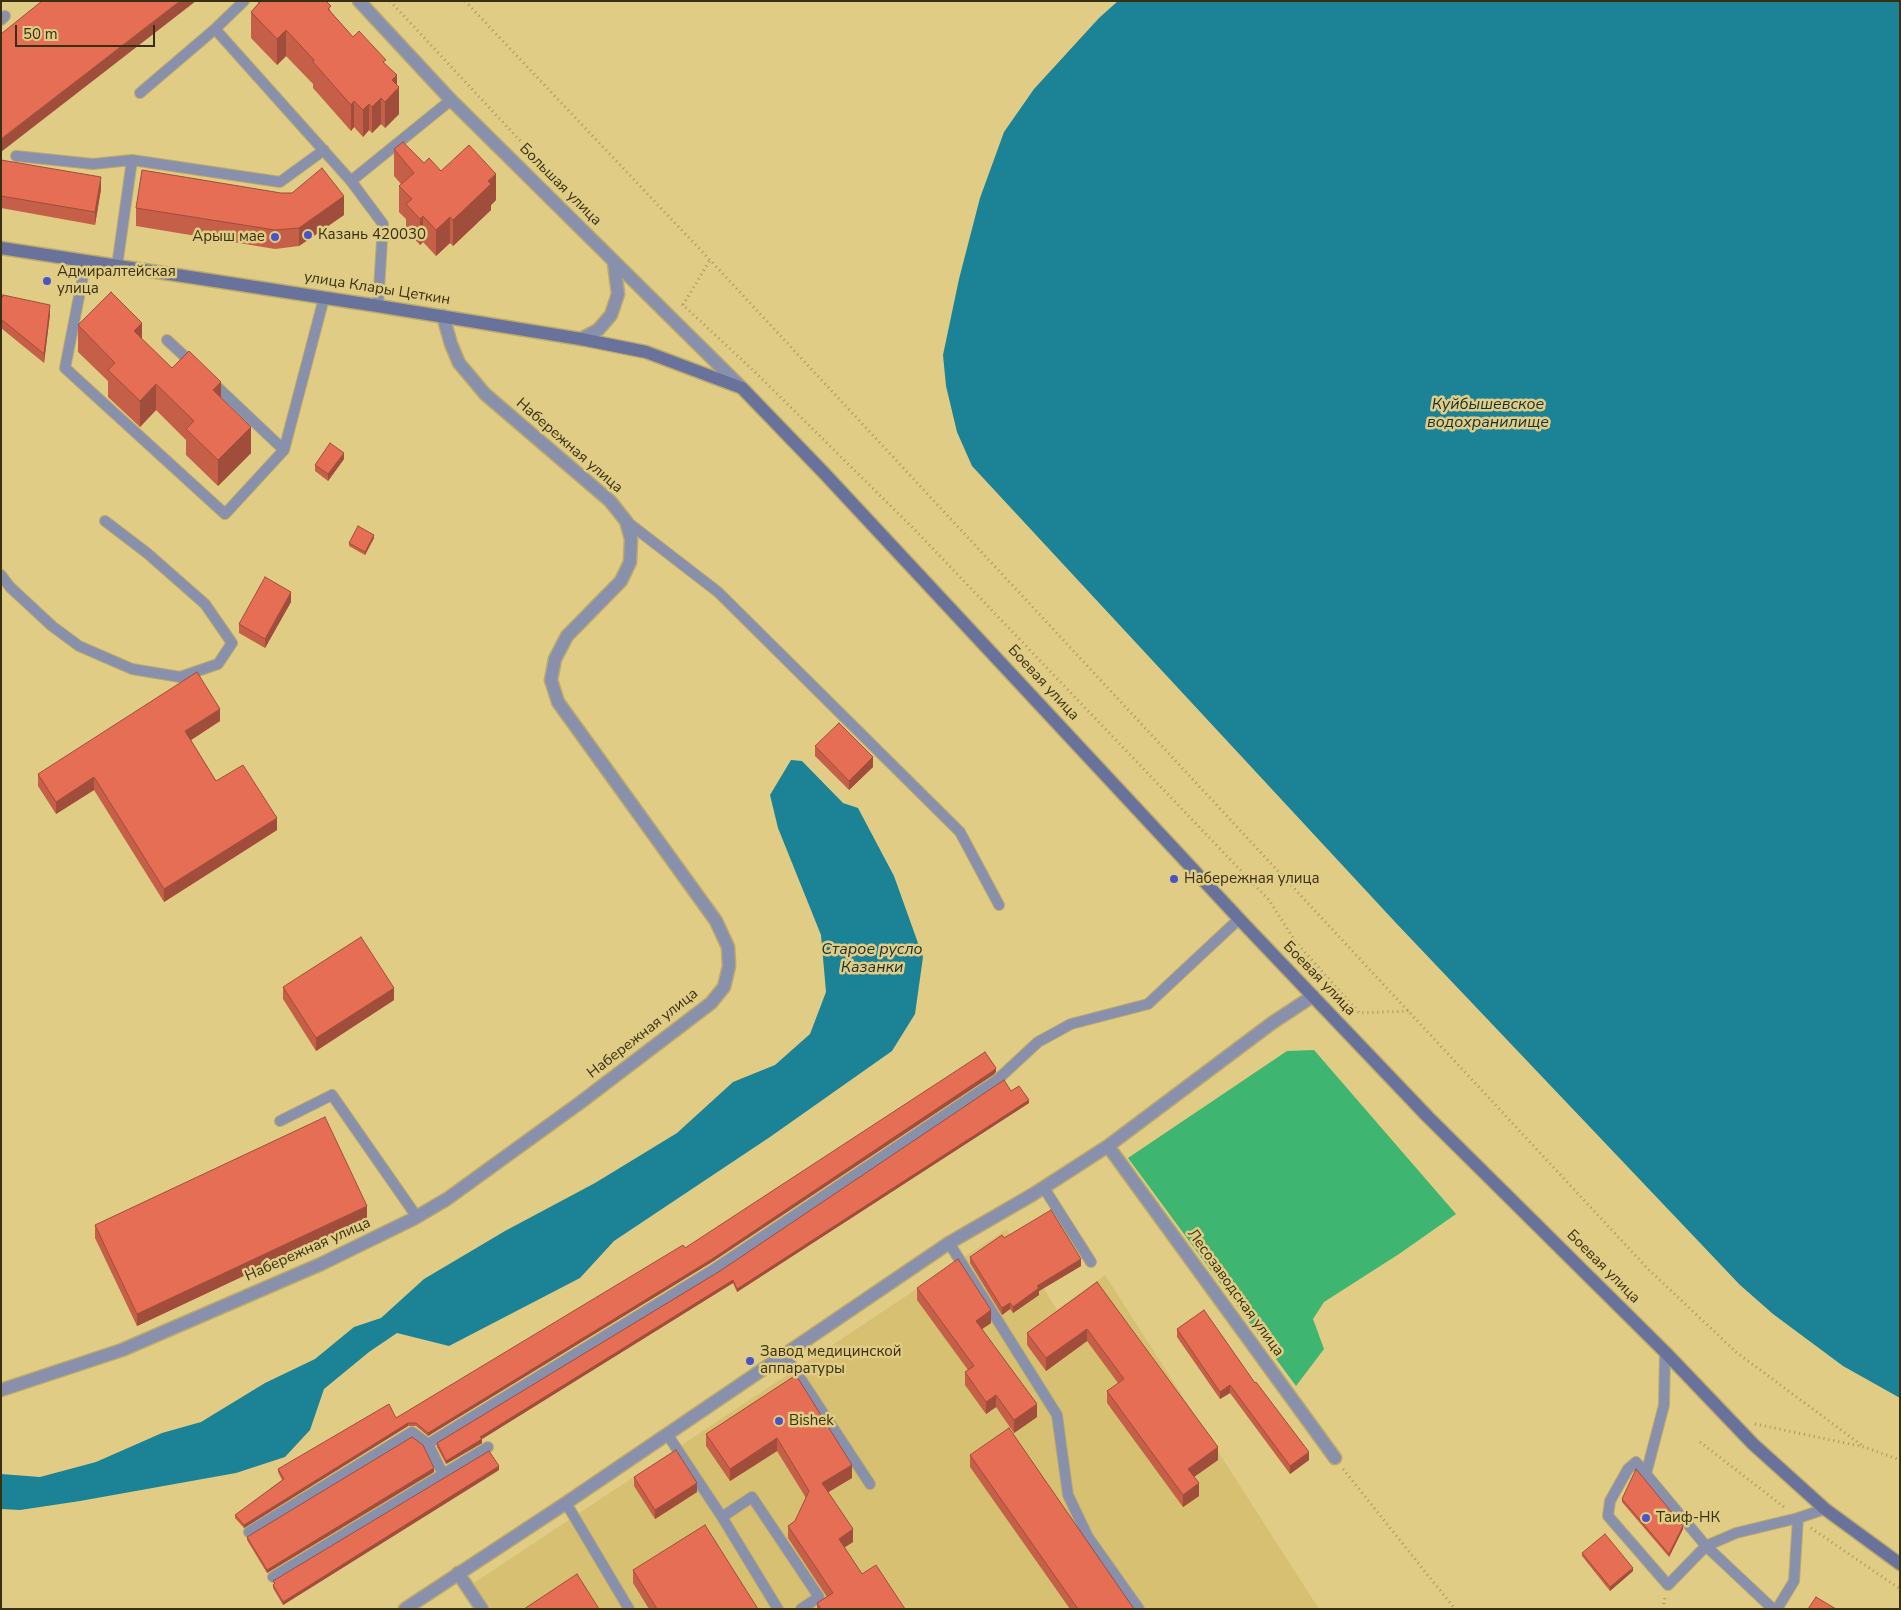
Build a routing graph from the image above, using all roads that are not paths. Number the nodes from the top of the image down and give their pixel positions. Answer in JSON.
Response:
{"nodes":[{"id":1,"x":244,"y":1,"type":"edge"},
{"id":2,"x":359,"y":1,"type":"edge"},
{"id":3,"x":214,"y":29,"type":"junction"},
{"id":4,"x":140,"y":92,"type":"dead end"},
{"id":5,"x":451,"y":100,"type":"junction"},
{"id":6,"x":324,"y":150,"type":"junction"},
{"id":7,"x":16,"y":156,"type":"dead end"},
{"id":8,"x":132,"y":160,"type":"junction"},
{"id":9,"x":351,"y":181,"type":"junction"},
{"id":10,"x":1,"y":248,"type":"edge"},
{"id":11,"x":86,"y":261,"type":"junction"},
{"id":12,"x":614,"y":262,"type":"junction"},
{"id":13,"x":117,"y":266,"type":"junction"},
{"id":14,"x":324,"y":298,"type":"junction"},
{"id":15,"x":378,"y":306,"type":"junction"},
{"id":16,"x":443,"y":316,"type":"junction"},
{"id":17,"x":581,"y":339,"type":"junction"},
{"id":18,"x":167,"y":340,"type":"dead end"},
{"id":19,"x":742,"y":388,"type":"junction"},
{"id":20,"x":284,"y":450,"type":"junction"},
{"id":21,"x":105,"y":521,"type":"dead end"},
{"id":22,"x":626,"y":521,"type":"junction"},
{"id":23,"x":1,"y":575,"type":"edge"},
{"id":24,"x":999,"y":905,"type":"dead end"},
{"id":25,"x":1240,"y":919,"type":"junction"},
{"id":26,"x":1313,"y":996,"type":"junction"},
{"id":27,"x":280,"y":1121,"type":"dead end"},
{"id":28,"x":1108,"y":1146,"type":"junction"},
{"id":29,"x":1044,"y":1188,"type":"junction"},
{"id":30,"x":417,"y":1217,"type":"junction"},
{"id":31,"x":949,"y":1243,"type":"junction"},
{"id":32,"x":1090,"y":1262,"type":"dead end"},
{"id":33,"x":1665,"y":1352,"type":"junction"},
{"id":34,"x":785,"y":1355,"type":"junction"},
{"id":35,"x":1,"y":1390,"type":"edge"},
{"id":36,"x":667,"y":1434,"type":"junction"},
{"id":37,"x":428,"y":1444,"type":"junction"},
{"id":38,"x":488,"y":1447,"type":"dead end"},
{"id":39,"x":1335,"y":1458,"type":"road end"},
{"id":40,"x":443,"y":1474,"type":"junction"},
{"id":41,"x":1646,"y":1474,"type":"junction"},
{"id":42,"x":870,"y":1484,"type":"dead end"},
{"id":43,"x":566,"y":1503,"type":"junction"},
{"id":44,"x":1825,"y":1509,"type":"junction"},
{"id":45,"x":722,"y":1517,"type":"junction"},
{"id":46,"x":1798,"y":1518,"type":"junction"},
{"id":47,"x":249,"y":1532,"type":"dead end"},
{"id":48,"x":1706,"y":1546,"type":"junction"},
{"id":49,"x":1900,"y":1564,"type":"edge"},
{"id":50,"x":458,"y":1573,"type":"junction"},
{"id":51,"x":273,"y":1577,"type":"dead end"},
{"id":52,"x":405,"y":1609,"type":"edge"},
{"id":53,"x":482,"y":1609,"type":"edge"},
{"id":54,"x":630,"y":1609,"type":"edge"},
{"id":55,"x":778,"y":1609,"type":"edge"},
{"id":56,"x":801,"y":1609,"type":"edge"},
{"id":57,"x":1139,"y":1609,"type":"edge"},
{"id":58,"x":1773,"y":1609,"type":"edge"},
{"id":59,"x":1777,"y":1609,"type":"edge"}],
"edges":[{"from":1,"to":3,"type":"lane"},
{"from":2,"to":5,"type":"street","name":"Большая улица"},
{"from":3,"to":4,"type":"lane"},
{"from":3,"to":6,"type":"lane"},
{"from":5,"to":9,"type":"lane"},
{"from":5,"to":12,"type":"street","name":"Большая улица"},
{"from":6,"to":8,"type":"lane"},
{"from":6,"to":9,"type":"lane"},
{"from":7,"to":8,"type":"lane"},
{"from":8,"to":13,"type":"lane"},
{"from":9,"to":15,"type":"lane"},
{"from":10,"to":11,"type":"main road","name":"улица Клары Цеткин"},
{"from":11,"to":13,"type":"main road","name":"улица Клары Цеткин"},
{"from":11,"to":20,"type":"lane"},
{"from":12,"to":17,"type":"street"},
{"from":12,"to":19,"type":"street","name":"Большая улица"},
{"from":13,"to":14,"type":"main road","name":"улица Клары Цеткин"},
{"from":14,"to":15,"type":"main road","name":"улица Клары Цеткин"},
{"from":14,"to":20,"type":"lane"},
{"from":15,"to":16,"type":"main road","name":"улица Клары Цеткин"},
{"from":16,"to":17,"type":"main road","name":"улица Клары Цеткин"},
{"from":16,"to":22,"type":"street","name":"Набережная улица"},
{"from":17,"to":19,"type":"main road","name":"улица Клары Цеткин"},
{"from":18,"to":20,"type":"lane"},
{"from":19,"to":25,"type":"main road","name":"Боевая улица"},
{"from":21,"to":23,"type":"lane"},
{"from":22,"to":24,"type":"lane"},
{"from":22,"to":30,"type":"street","name":"Набережная улица"},
{"from":25,"to":26,"type":"main road","name":"Боевая улица"},
{"from":25,"to":37,"type":"lane"},
{"from":26,"to":28,"type":"street"},
{"from":26,"to":33,"type":"main road","name":"Боевая улица"},
{"from":27,"to":30,"type":"lane"},
{"from":28,"to":29,"type":"street"},
{"from":28,"to":39,"type":"street","name":"Лесозаводская улица"},
{"from":29,"to":31,"type":"street"},
{"from":29,"to":32,"type":"lane"},
{"from":30,"to":35,"type":"street","name":"Набережная улица"},
{"from":31,"to":34,"type":"street"},
{"from":31,"to":57,"type":"lane"},
{"from":33,"to":41,"type":"lane"},
{"from":33,"to":44,"type":"main road","name":"Боевая улица"},
{"from":34,"to":36,"type":"street"},
{"from":34,"to":42,"type":"lane"},
{"from":36,"to":43,"type":"street"},
{"from":36,"to":45,"type":"lane"},
{"from":37,"to":40,"type":"lane"},
{"from":37,"to":47,"type":"lane"},
{"from":38,"to":40,"type":"lane"},
{"from":40,"to":51,"type":"lane"},
{"from":41,"to":48,"type":"lane"},
{"from":41,"to":48,"type":"lane"},
{"from":43,"to":50,"type":"street"},
{"from":43,"to":54,"type":"lane"},
{"from":44,"to":46,"type":"lane"},
{"from":44,"to":49,"type":"main road","name":"Боевая улица"},
{"from":45,"to":55,"type":"lane"},
{"from":45,"to":56,"type":"lane"},
{"from":46,"to":48,"type":"lane"},
{"from":46,"to":59,"type":"lane"},
{"from":48,"to":58,"type":"lane"},
{"from":50,"to":52,"type":"street"},
{"from":50,"to":53,"type":"street"}]}
